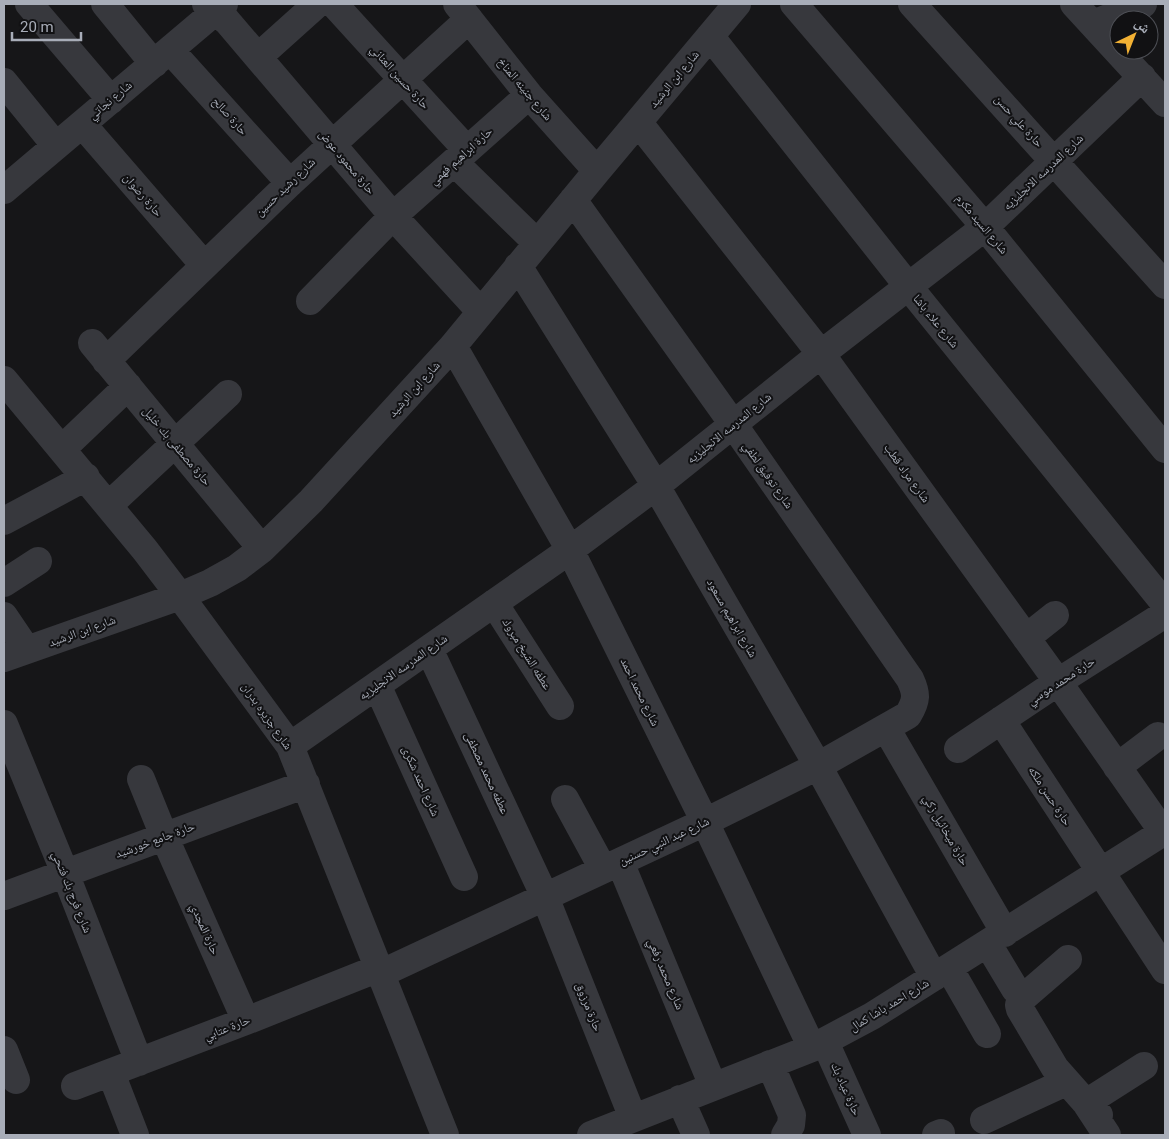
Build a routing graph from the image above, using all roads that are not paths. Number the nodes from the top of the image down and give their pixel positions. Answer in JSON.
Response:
{"nodes":[{"id":1,"x":29,"y":4,"type":"edge"},
{"id":2,"x":105,"y":4,"type":"edge"},
{"id":3,"x":317,"y":4,"type":"edge"},
{"id":4,"x":334,"y":4,"type":"edge"},
{"id":5,"x":737,"y":4,"type":"edge"},
{"id":6,"x":794,"y":4,"type":"edge"},
{"id":7,"x":912,"y":4,"type":"edge"},
{"id":8,"x":1074,"y":4,"type":"edge"},
{"id":9,"x":1143,"y":4,"type":"edge"},
{"id":10,"x":216,"y":6,"type":"edge"},
{"id":11,"x":463,"y":11,"type":"edge"},
{"id":12,"x":1093,"y":24,"type":"junction"},
{"id":13,"x":710,"y":36,"type":"junction"},
{"id":14,"x":162,"y":57,"type":"junction"},
{"id":15,"x":258,"y":57,"type":"junction"},
{"id":16,"x":1142,"y":77,"type":"junction"},
{"id":17,"x":402,"y":79,"type":"junction"},
{"id":18,"x":7,"y":94,"type":"edge"},
{"id":19,"x":529,"y":95,"type":"junction"},
{"id":20,"x":111,"y":100,"type":"junction"},
{"id":21,"x":1165,"y":103,"type":"edge"},
{"id":22,"x":638,"y":122,"type":"junction"},
{"id":23,"x":82,"y":124,"type":"junction"},
{"id":24,"x":331,"y":143,"type":"junction"},
{"id":25,"x":56,"y":146,"type":"junction"},
{"id":26,"x":460,"y":156,"type":"junction"},
{"id":27,"x":1055,"y":161,"type":"junction"},
{"id":28,"x":597,"y":170,"type":"junction"},
{"id":29,"x":290,"y":183,"type":"junction"},
{"id":30,"x":4,"y":190,"type":"edge"},
{"id":31,"x":573,"y":200,"type":"junction"},
{"id":32,"x":393,"y":216,"type":"junction"},
{"id":33,"x":985,"y":227,"type":"junction"},
{"id":34,"x":537,"y":243,"type":"junction"},
{"id":35,"x":204,"y":265,"type":"junction"},
{"id":36,"x":518,"y":266,"type":"junction"},
{"id":37,"x":1165,"y":284,"type":"edge"},
{"id":38,"x":908,"y":286,"type":"junction"},
{"id":39,"x":310,"y":300,"type":"dead end"},
{"id":40,"x":481,"y":312,"type":"junction"},
{"id":41,"x":453,"y":346,"type":"junction"},
{"id":42,"x":99,"y":352,"type":"joint"},
{"id":43,"x":821,"y":354,"type":"junction"},
{"id":44,"x":4,"y":380,"type":"edge"},
{"id":45,"x":128,"y":386,"type":"junction"},
{"id":46,"x":228,"y":394,"type":"dead end"},
{"id":47,"x":733,"y":424,"type":"junction"},
{"id":48,"x":175,"y":443,"type":"junction"},
{"id":49,"x":62,"y":449,"type":"junction"},
{"id":50,"x":1165,"y":449,"type":"edge"},
{"id":51,"x":86,"y":477,"type":"junction"},
{"id":52,"x":656,"y":486,"type":"junction"},
{"id":53,"x":109,"y":506,"type":"junction"},
{"id":54,"x":4,"y":521,"type":"edge"},
{"id":55,"x":262,"y":549,"type":"junction"},
{"id":56,"x":570,"y":550,"type":"junction"},
{"id":57,"x":38,"y":561,"type":"dead end"},
{"id":58,"x":4,"y":583,"type":"edge"},
{"id":59,"x":180,"y":596,"type":"junction"},
{"id":60,"x":494,"y":602,"type":"junction"},
{"id":61,"x":1165,"y":604,"type":"edge"},
{"id":62,"x":1165,"y":614,"type":"edge"},
{"id":63,"x":1055,"y":615,"type":"dead end"},
{"id":64,"x":4,"y":616,"type":"edge"},
{"id":65,"x":1026,"y":638,"type":"junction"},
{"id":66,"x":429,"y":649,"type":"junction"},
{"id":67,"x":15,"y":654,"type":"edge"},
{"id":68,"x":910,"y":678,"type":"joint"},
{"id":69,"x":1058,"y":682,"type":"junction"},
{"id":70,"x":377,"y":685,"type":"junction"},
{"id":71,"x":560,"y":706,"type":"dead end"},
{"id":72,"x":1001,"y":720,"type":"junction"},
{"id":73,"x":4,"y":724,"type":"edge"},
{"id":74,"x":886,"y":728,"type":"junction"},
{"id":75,"x":1158,"y":736,"type":"dead end"},
{"id":76,"x":290,"y":746,"type":"junction"},
{"id":77,"x":958,"y":749,"type":"dead end"},
{"id":78,"x":818,"y":766,"type":"junction"},
{"id":79,"x":1117,"y":767,"type":"junction"},
{"id":80,"x":141,"y":779,"type":"dead end"},
{"id":81,"x":306,"y":784,"type":"junction"},
{"id":82,"x":566,"y":799,"type":"dead end"},
{"id":83,"x":704,"y":822,"type":"junction"},
{"id":84,"x":164,"y":836,"type":"junction"},
{"id":85,"x":1162,"y":839,"type":"edge"},
{"id":86,"x":611,"y":866,"type":"junction"},
{"id":87,"x":1100,"y":872,"type":"junction"},
{"id":88,"x":65,"y":873,"type":"junction"},
{"id":89,"x":464,"y":877,"type":"dead end"},
{"id":90,"x":4,"y":896,"type":"edge"},
{"id":91,"x":545,"y":897,"type":"junction"},
{"id":92,"x":996,"y":938,"type":"junction"},
{"id":93,"x":1068,"y":959,"type":"dead end"},
{"id":94,"x":1165,"y":970,"type":"edge"},
{"id":95,"x":380,"y":971,"type":"junction"},
{"id":96,"x":942,"y":973,"type":"junction"},
{"id":97,"x":1014,"y":989,"type":"dead end"},
{"id":98,"x":246,"y":1021,"type":"junction"},
{"id":99,"x":987,"y":1034,"type":"dead end"},
{"id":100,"x":818,"y":1045,"type":"junction"},
{"id":101,"x":4,"y":1050,"type":"edge"},
{"id":102,"x":139,"y":1062,"type":"junction"},
{"id":103,"x":770,"y":1064,"type":"junction"},
{"id":104,"x":1144,"y":1066,"type":"dead end"},
{"id":105,"x":111,"y":1073,"type":"junction"},
{"id":106,"x":16,"y":1080,"type":"dead end"},
{"id":107,"x":1066,"y":1082,"type":"junction"},
{"id":108,"x":75,"y":1086,"type":"dead end"},
{"id":109,"x":713,"y":1086,"type":"junction"},
{"id":110,"x":680,"y":1099,"type":"junction"},
{"id":111,"x":1086,"y":1103,"type":"junction"},
{"id":112,"x":633,"y":1118,"type":"junction"},
{"id":113,"x":984,"y":1120,"type":"dead end"},
{"id":114,"x":135,"y":1135,"type":"edge"},
{"id":115,"x":445,"y":1135,"type":"edge"},
{"id":116,"x":590,"y":1135,"type":"edge"},
{"id":117,"x":696,"y":1135,"type":"edge"},
{"id":118,"x":785,"y":1135,"type":"edge"},
{"id":119,"x":866,"y":1135,"type":"edge"},
{"id":120,"x":1107,"y":1135,"type":"edge"},
{"id":121,"x":1123,"y":1135,"type":"edge"}],
"edges":[{"from":1,"to":20,"type":"street"},
{"from":2,"to":14,"type":"street","name":"حارة صالح"},
{"from":3,"to":15,"type":"street"},
{"from":4,"to":17,"type":"street","name":"حارة حسين العناني"},
{"from":5,"to":13,"type":"street","name":"شارع ابن الرشيد"},
{"from":6,"to":33,"type":"street","name":"شارع السيد مكرم"},
{"from":7,"to":27,"type":"street","name":"حارة علي حسن"},
{"from":8,"to":12,"type":"street"},
{"from":9,"to":12,"type":"street"},
{"from":10,"to":14,"type":"street","name":"شارع نجاتي"},
{"from":10,"to":15,"type":"street","name":"حارة محمود عوض"},
{"from":11,"to":17,"type":"street","name":"شارع رشيد حسين"},
{"from":11,"to":19,"type":"street","name":"شارع جنينه المناخ"},
{"from":12,"to":16,"type":"street"},
{"from":13,"to":22,"type":"street","name":"شارع ابن الرشيد"},
{"from":13,"to":38,"type":"street","name":"شارع علاء باشا"},
{"from":14,"to":20,"type":"street","name":"شارع نجاتي"},
{"from":14,"to":29,"type":"street","name":"حارة صالح"},
{"from":15,"to":24,"type":"street","name":"حارة محمود عوض"},
{"from":16,"to":21,"type":"street"},
{"from":16,"to":27,"type":"street","name":"شارع المدرسه الانجليزيه"},
{"from":17,"to":24,"type":"street","name":"شارع رشيد حسين"},
{"from":17,"to":26,"type":"street","name":"حارة حسين العناني"},
{"from":18,"to":25,"type":"street"},
{"from":19,"to":26,"type":"street","name":"حارة ابراهيم فهمي"},
{"from":19,"to":28,"type":"street","name":"شارع جنينه المناخ"},
{"from":20,"to":23,"type":"street","name":"شارع نجاتي"},
{"from":22,"to":28,"type":"street","name":"شارع ابن الرشيد"},
{"from":22,"to":43,"type":"street","name":"شارع مراد قطب"},
{"from":23,"to":25,"type":"street","name":"شارع نجاتي"},
{"from":23,"to":35,"type":"street","name":"حارة رضوان"},
{"from":24,"to":29,"type":"street","name":"شارع رشيد حسين"},
{"from":24,"to":32,"type":"street","name":"حارة محمود عوض"},
{"from":25,"to":30,"type":"street","name":"شارع نجاتي"},
{"from":26,"to":32,"type":"street","name":"حارة ابراهيم فهمي"},
{"from":26,"to":34,"type":"street","name":"حارة حسين العناني"},
{"from":27,"to":33,"type":"street","name":"شارع المدرسه الانجليزيه"},
{"from":27,"to":37,"type":"street","name":"حارة علي حسن"},
{"from":28,"to":31,"type":"street","name":"شارع ابن الرشيد"},
{"from":29,"to":35,"type":"street","name":"شارع رشيد حسين"},
{"from":31,"to":34,"type":"street","name":"شارع ابن الرشيد"},
{"from":31,"to":47,"type":"street","name":"شارع توفيق لطفي"},
{"from":32,"to":39,"type":"street","name":"حارة ابراهيم فهمي"},
{"from":32,"to":40,"type":"street","name":"حارة محمود عوض"},
{"from":33,"to":38,"type":"street","name":"شارع المدرسه الانجليزيه"},
{"from":33,"to":50,"type":"street","name":"شارع السيد مكرم"},
{"from":34,"to":36,"type":"street","name":"شارع ابن الرشيد"},
{"from":35,"to":42,"type":"street","name":"شارع رشيد حسين"},
{"from":36,"to":40,"type":"street","name":"شارع ابن الرشيد"},
{"from":36,"to":52,"type":"street","name":"شارع ابراهيم مسعود"},
{"from":38,"to":43,"type":"street","name":"شارع المدرسه الانجليزيه"},
{"from":38,"to":61,"type":"street","name":"شارع علاء باشا"},
{"from":40,"to":41,"type":"street","name":"شارع ابن الرشيد"},
{"from":41,"to":55,"type":"street","name":"شارع ابن الرشيد"},
{"from":41,"to":56,"type":"street","name":"شارع محمد احمد"},
{"from":42,"to":45,"type":"street","name":"حارة مصطفى بك خليل"},
{"from":43,"to":47,"type":"street","name":"شارع المدرسه الانجليزيه"},
{"from":43,"to":65,"type":"street","name":"شارع مراد قطب"},
{"from":44,"to":49,"type":"street","name":"شارع جزيره بدران"},
{"from":45,"to":48,"type":"street","name":"حارة مصطفى بك خليل"},
{"from":45,"to":49,"type":"street"},
{"from":46,"to":48,"type":"street"},
{"from":47,"to":52,"type":"street","name":"شارع المدرسه الانجليزيه"},
{"from":47,"to":68,"type":"street","name":"شارع توفيق لطفي"},
{"from":48,"to":53,"type":"street"},
{"from":48,"to":55,"type":"street","name":"حارة مصطفى بك خليل"},
{"from":49,"to":51,"type":"street","name":"شارع جزيره بدران"},
{"from":51,"to":53,"type":"street","name":"شارع جزيره بدران"},
{"from":51,"to":54,"type":"street"},
{"from":52,"to":56,"type":"street","name":"شارع المدرسه الانجليزيه"},
{"from":52,"to":78,"type":"street","name":"شارع ابراهيم مسعود"},
{"from":53,"to":59,"type":"street","name":"شارع جزيره بدران"},
{"from":55,"to":59,"type":"street","name":"شارع ابن الرشيد"},
{"from":56,"to":60,"type":"street","name":"شارع المدرسه الانجليزيه"},
{"from":56,"to":83,"type":"street","name":"شارع محمد احمد"},
{"from":57,"to":58,"type":"street"},
{"from":59,"to":67,"type":"street","name":"شارع ابن الرشيد"},
{"from":59,"to":76,"type":"street","name":"شارع جزيره بدران"},
{"from":60,"to":66,"type":"street","name":"شارع المدرسه الانجليزيه"},
{"from":60,"to":71,"type":"street","name":"عطفه الشيخ مبروك"},
{"from":62,"to":69,"type":"street","name":"حارة محمد موسي"},
{"from":63,"to":65,"type":"street"},
{"from":64,"to":67,"type":"street"},
{"from":65,"to":69,"type":"street","name":"شارع مراد قطب"},
{"from":66,"to":70,"type":"street","name":"شارع المدرسه الانجليزيه"},
{"from":66,"to":91,"type":"street","name":"عطفه محمد مصطفى"},
{"from":68,"to":74,"type":"street","name":"شارع عبد النبي حسنين"},
{"from":69,"to":72,"type":"street","name":"حارة محمد موسي"},
{"from":69,"to":79,"type":"street","name":"شارع مراد قطب"},
{"from":70,"to":76,"type":"street","name":"شارع المدرسه الانجليزيه"},
{"from":70,"to":89,"type":"street","name":"شارع احمد شكرى"},
{"from":72,"to":77,"type":"street","name":"حارة محمد موسي"},
{"from":72,"to":87,"type":"street","name":"حارة حسن ملكه"},
{"from":73,"to":88,"type":"street","name":"شارع فرج بك فتحي"},
{"from":74,"to":78,"type":"street","name":"شارع عبد النبي حسنين"},
{"from":74,"to":92,"type":"street","name":"حارة ميخائيل زكي"},
{"from":75,"to":79,"type":"street"},
{"from":76,"to":81,"type":"street","name":"شارع جزيره بدران"},
{"from":78,"to":83,"type":"street","name":"شارع عبد النبي حسنين"},
{"from":78,"to":96,"type":"street","name":"شارع ابراهيم مسعود"},
{"from":79,"to":85,"type":"street","name":"شارع مراد قطب"},
{"from":80,"to":84,"type":"street","name":"حارة المجدي"},
{"from":81,"to":84,"type":"street","name":"حارة جامع خورشيد"},
{"from":81,"to":95,"type":"street","name":"شارع جزيره بدران"},
{"from":82,"to":86,"type":"street","name":"شارع محمد رفعي"},
{"from":83,"to":86,"type":"street","name":"شارع عبد النبي حسنين"},
{"from":83,"to":100,"type":"street","name":"شارع محمد احمد"},
{"from":84,"to":88,"type":"street","name":"حارة جامع خورشيد"},
{"from":84,"to":98,"type":"street","name":"حارة المجدي"},
{"from":85,"to":87,"type":"street","name":"شارع احمد باشا كمال"},
{"from":86,"to":91,"type":"street","name":"شارع عبد النبي حسنين"},
{"from":86,"to":109,"type":"street","name":"شارع محمد رفعي"},
{"from":87,"to":92,"type":"street","name":"شارع احمد باشا كمال"},
{"from":87,"to":94,"type":"street","name":"حارة حسن ملكه"},
{"from":88,"to":90,"type":"street","name":"حارة جامع خورشيد"},
{"from":88,"to":102,"type":"street","name":"شارع فرج بك فتحي"},
{"from":91,"to":95,"type":"street","name":"شارع عبد النبي حسنين"},
{"from":91,"to":112,"type":"street","name":"حارة مرزوق"},
{"from":92,"to":96,"type":"street","name":"شارع احمد باشا كمال"},
{"from":92,"to":97,"type":"street","name":"حارة ميخائيل زكي"},
{"from":93,"to":107,"type":"street"},
{"from":95,"to":98,"type":"street","name":"حارة عتابي"},
{"from":95,"to":115,"type":"street","name":"شارع جزيره بدران"},
{"from":96,"to":99,"type":"street","name":"شارع ابراهيم مسعود"},
{"from":96,"to":100,"type":"street","name":"شارع احمد باشا كمال"},
{"from":98,"to":102,"type":"street","name":"حارة عتابي"},
{"from":100,"to":103,"type":"street","name":"شارع احمد باشا كمال"},
{"from":100,"to":119,"type":"street","name":"حارة عياد بك"},
{"from":101,"to":106,"type":"street"},
{"from":102,"to":105,"type":"street","name":"حارة عتابي"},
{"from":103,"to":109,"type":"street","name":"شارع احمد باشا كمال"},
{"from":103,"to":118,"type":"street"},
{"from":104,"to":111,"type":"street"},
{"from":105,"to":108,"type":"street","name":"حارة عتابي"},
{"from":105,"to":114,"type":"street"},
{"from":107,"to":111,"type":"street"},
{"from":107,"to":113,"type":"street"},
{"from":109,"to":110,"type":"street","name":"شارع احمد باشا كمال"},
{"from":110,"to":112,"type":"street","name":"شارع احمد باشا كمال"},
{"from":110,"to":117,"type":"street"},
{"from":111,"to":120,"type":"street"},
{"from":111,"to":121,"type":"street"},
{"from":112,"to":116,"type":"street","name":"شارع احمد باشا كمال"}]}
